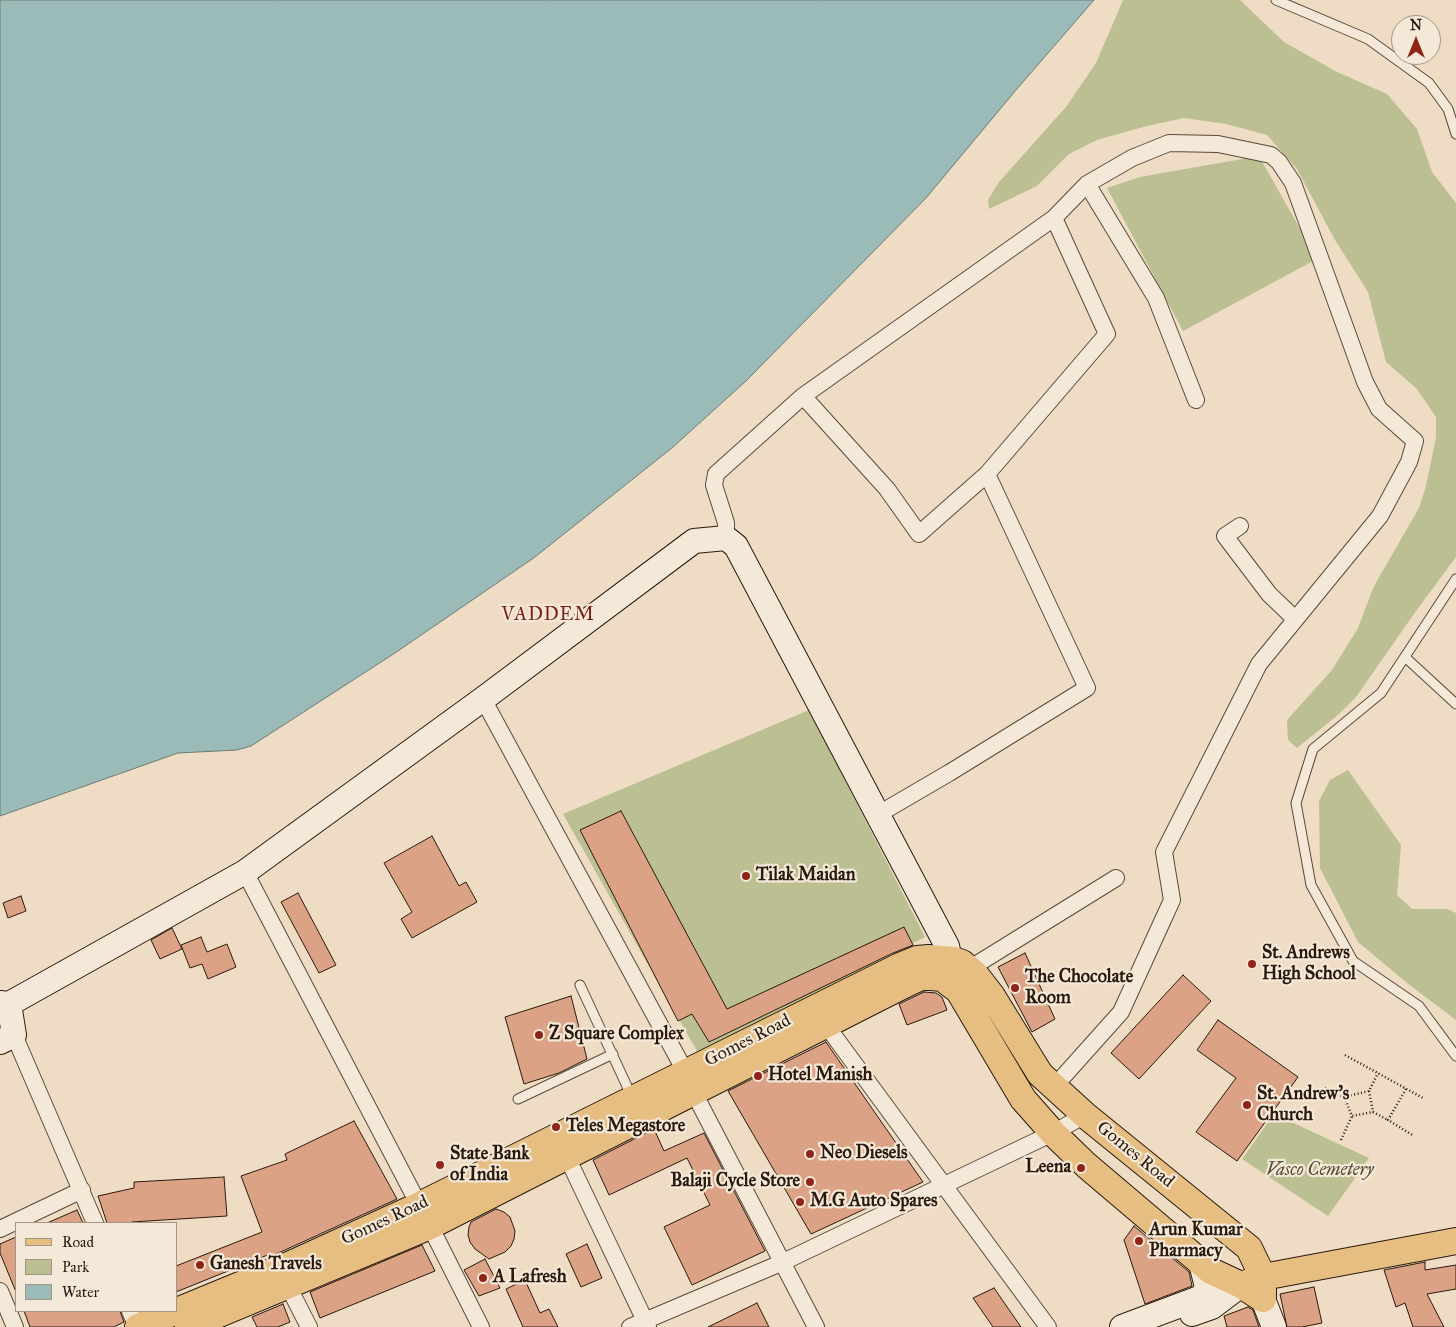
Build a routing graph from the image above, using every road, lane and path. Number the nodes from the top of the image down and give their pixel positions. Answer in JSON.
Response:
{"nodes":[{"id":1,"x":1276,"y":0,"type":"edge"},
{"id":2,"x":1456,"y":134,"type":"edge"},
{"id":3,"x":1087,"y":184,"type":"junction"},
{"id":4,"x":1054,"y":218,"type":"junction"},
{"id":5,"x":803,"y":396,"type":"junction"},
{"id":6,"x":1196,"y":400,"type":"dead end"},
{"id":7,"x":987,"y":474,"type":"junction"},
{"id":8,"x":1240,"y":526,"type":"dead end"},
{"id":9,"x":726,"y":538,"type":"junction"},
{"id":10,"x":1456,"y":579,"type":"edge"},
{"id":11,"x":1296,"y":619,"type":"junction"},
{"id":12,"x":1405,"y":657,"type":"junction"},
{"id":13,"x":483,"y":699,"type":"junction"},
{"id":14,"x":1456,"y":704,"type":"edge"},
{"id":15,"x":877,"y":815,"type":"junction"},
{"id":16,"x":245,"y":872,"type":"junction"},
{"id":17,"x":1116,"y":878,"type":"dead end"},
{"id":18,"x":955,"y":974,"type":"junction"},
{"id":19,"x":580,"y":985,"type":"dead end"},
{"id":20,"x":4,"y":1003,"type":"edge"},
{"id":21,"x":826,"y":1025,"type":"junction"},
{"id":22,"x":7,"y":1039,"type":"edge"},
{"id":23,"x":612,"y":1054,"type":"junction"},
{"id":24,"x":1346,"y":1055,"type":"dead end"},
{"id":25,"x":1456,"y":1056,"type":"edge"},
{"id":26,"x":1378,"y":1073,"type":"junction"},
{"id":27,"x":690,"y":1082,"type":"junction"},
{"id":28,"x":1053,"y":1088,"type":"junction"},
{"id":29,"x":1326,"y":1088,"type":"dead end"},
{"id":30,"x":1406,"y":1089,"type":"junction"},
{"id":31,"x":1369,"y":1091,"type":"junction"},
{"id":32,"x":1344,"y":1097,"type":"junction"},
{"id":33,"x":1423,"y":1098,"type":"dead end"},
{"id":34,"x":518,"y":1099,"type":"dead end"},
{"id":35,"x":633,"y":1099,"type":"junction"},
{"id":36,"x":1373,"y":1112,"type":"junction"},
{"id":37,"x":1084,"y":1115,"type":"junction"},
{"id":38,"x":1352,"y":1116,"type":"junction"},
{"id":39,"x":1388,"y":1120,"type":"junction"},
{"id":40,"x":1054,"y":1133,"type":"junction"},
{"id":41,"x":1414,"y":1136,"type":"dead end"},
{"id":42,"x":1341,"y":1140,"type":"dead end"},
{"id":43,"x":567,"y":1157,"type":"junction"},
{"id":44,"x":942,"y":1185,"type":"junction"},
{"id":45,"x":82,"y":1190,"type":"junction"},
{"id":46,"x":425,"y":1216,"type":"junction"},
{"id":47,"x":95,"y":1222,"type":"edge"},
{"id":48,"x":0,"y":1229,"type":"edge"},
{"id":49,"x":1456,"y":1241,"type":"edge"},
{"id":50,"x":781,"y":1262,"type":"junction"},
{"id":51,"x":1202,"y":1263,"type":"junction"},
{"id":52,"x":284,"y":1277,"type":"junction"},
{"id":53,"x":1256,"y":1287,"type":"junction"},
{"id":54,"x":0,"y":1291,"type":"edge"},
{"id":55,"x":130,"y":1312,"type":"edge"},
{"id":56,"x":641,"y":1325,"type":"edge"},
{"id":57,"x":15,"y":1327,"type":"edge"},
{"id":58,"x":137,"y":1327,"type":"edge"},
{"id":59,"x":188,"y":1327,"type":"edge"},
{"id":60,"x":309,"y":1327,"type":"edge"},
{"id":61,"x":481,"y":1327,"type":"edge"},
{"id":62,"x":816,"y":1327,"type":"edge"},
{"id":63,"x":1048,"y":1327,"type":"edge"},
{"id":64,"x":1122,"y":1327,"type":"edge"},
{"id":65,"x":1157,"y":1327,"type":"edge"},
{"id":66,"x":1274,"y":1327,"type":"edge"}],
"edges":[{"from":1,"to":2,"type":"lane"},
{"from":3,"to":4,"type":"street"},
{"from":3,"to":6,"type":"street"},
{"from":3,"to":11,"type":"street"},
{"from":4,"to":5,"type":"street"},
{"from":4,"to":7,"type":"street"},
{"from":5,"to":7,"type":"street"},
{"from":5,"to":9,"type":"street"},
{"from":7,"to":15,"type":"street"},
{"from":8,"to":11,"type":"street"},
{"from":9,"to":13,"type":"street"},
{"from":9,"to":15,"type":"street"},
{"from":10,"to":12,"type":"lane"},
{"from":11,"to":28,"type":"street"},
{"from":12,"to":14,"type":"lane"},
{"from":12,"to":25,"type":"lane"},
{"from":13,"to":16,"type":"street"},
{"from":13,"to":27,"type":"street"},
{"from":15,"to":18,"type":"street"},
{"from":16,"to":20,"type":"street"},
{"from":16,"to":46,"type":"street"},
{"from":17,"to":18,"type":"street"},
{"from":18,"to":21,"type":"main road","name":"Gomes Road"},
{"from":18,"to":27,"type":"main road","name":"Gomes Road"},
{"from":18,"to":28,"type":"main road","name":"Gomes Road"},
{"from":18,"to":40,"type":"main road"},
{"from":19,"to":23,"type":"lane"},
{"from":20,"to":22,"type":"street"},
{"from":21,"to":27,"type":"main road","name":"Gomes Road"},
{"from":21,"to":44,"type":"street"},
{"from":22,"to":45,"type":"street"},
{"from":23,"to":34,"type":"lane"},
{"from":23,"to":35,"type":"lane"},
{"from":24,"to":26,"type":"path"},
{"from":26,"to":30,"type":"path"},
{"from":26,"to":31,"type":"path"},
{"from":27,"to":35,"type":"main road","name":"Gomes Road"},
{"from":27,"to":43,"type":"main road","name":"Gomes Road"},
{"from":27,"to":50,"type":"street"},
{"from":28,"to":37,"type":"main road","name":"Gomes Road"},
{"from":29,"to":32,"type":"path"},
{"from":30,"to":33,"type":"path"},
{"from":30,"to":39,"type":"path"},
{"from":31,"to":32,"type":"path"},
{"from":31,"to":36,"type":"path"},
{"from":32,"to":38,"type":"path"},
{"from":35,"to":46,"type":"main road","name":"Gomes Road"},
{"from":36,"to":38,"type":"path"},
{"from":36,"to":39,"type":"path"},
{"from":37,"to":40,"type":"street"},
{"from":37,"to":53,"type":"main road","name":"Gomes Road"},
{"from":38,"to":42,"type":"path"},
{"from":39,"to":41,"type":"path"},
{"from":40,"to":44,"type":"street"},
{"from":40,"to":51,"type":"main road"},
{"from":43,"to":46,"type":"main road","name":"Gomes Road"},
{"from":43,"to":56,"type":"street"},
{"from":44,"to":50,"type":"street"},
{"from":44,"to":63,"type":"street"},
{"from":45,"to":47,"type":"street"},
{"from":45,"to":48,"type":"street"},
{"from":46,"to":52,"type":"main road","name":"Gomes Road"},
{"from":46,"to":61,"type":"street"},
{"from":49,"to":53,"type":"main road"},
{"from":50,"to":56,"type":"street"},
{"from":50,"to":62,"type":"street"},
{"from":51,"to":53,"type":"main road"},
{"from":51,"to":64,"type":"street"},
{"from":52,"to":58,"type":"main road","name":"Gomes Road"},
{"from":52,"to":59,"type":"main road","name":"Gomes Road"},
{"from":52,"to":60,"type":"street"},
{"from":53,"to":65,"type":"street"},
{"from":53,"to":66,"type":"street"},
{"from":54,"to":57,"type":"street"},
{"from":55,"to":58,"type":"street"}]}
